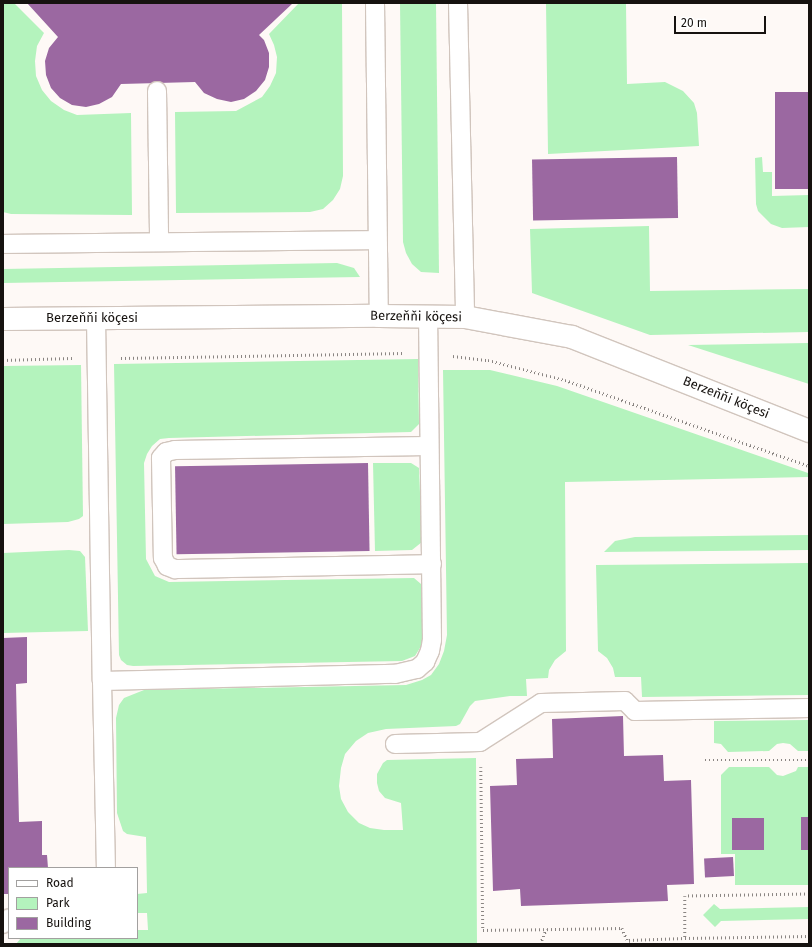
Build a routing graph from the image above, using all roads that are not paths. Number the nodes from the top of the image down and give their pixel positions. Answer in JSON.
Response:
{"nodes":[{"id":1,"x":375,"y":3,"type":"edge"},
{"id":2,"x":458,"y":3,"type":"edge"},
{"id":3,"x":157,"y":91,"type":"dead end"},
{"id":4,"x":377,"y":240,"type":"junction"},
{"id":5,"x":159,"y":241,"type":"junction"},
{"id":6,"x":3,"y":244,"type":"edge"},
{"id":7,"x":379,"y":316,"type":"junction"},
{"id":8,"x":428,"y":317,"type":"junction"},
{"id":9,"x":465,"y":317,"type":"junction"},
{"id":10,"x":96,"y":318,"type":"junction"},
{"id":11,"x":3,"y":319,"type":"edge"},
{"id":12,"x":809,"y":431,"type":"edge"},
{"id":13,"x":428,"y":446,"type":"junction"},
{"id":14,"x":432,"y":564,"type":"junction"},
{"id":15,"x":102,"y":681,"type":"junction"},
{"id":16,"x":809,"y":708,"type":"edge"},
{"id":17,"x":394,"y":744,"type":"dead end"},
{"id":18,"x":106,"y":867,"type":"edge"}],
"edges":[{"from":1,"to":4,"type":"lane"},
{"from":2,"to":9,"type":"lane"},
{"from":3,"to":5,"type":"lane"},
{"from":4,"to":5,"type":"lane"},
{"from":4,"to":7,"type":"lane"},
{"from":5,"to":6,"type":"lane"},
{"from":7,"to":8,"type":"street","name":"Berzeňňi köçesi"},
{"from":7,"to":10,"type":"street","name":"Berzeňňi köçesi"},
{"from":8,"to":9,"type":"street","name":"Berzeňňi köçesi"},
{"from":8,"to":13,"type":"lane"},
{"from":9,"to":12,"type":"street","name":"Berzeňňi köçesi"},
{"from":10,"to":11,"type":"street","name":"Berzeňňi köçesi"},
{"from":10,"to":15,"type":"lane"},
{"from":13,"to":14,"type":"lane"},
{"from":13,"to":14,"type":"lane"},
{"from":14,"to":15,"type":"lane"},
{"from":15,"to":18,"type":"lane"},
{"from":16,"to":17,"type":"lane"}]}
